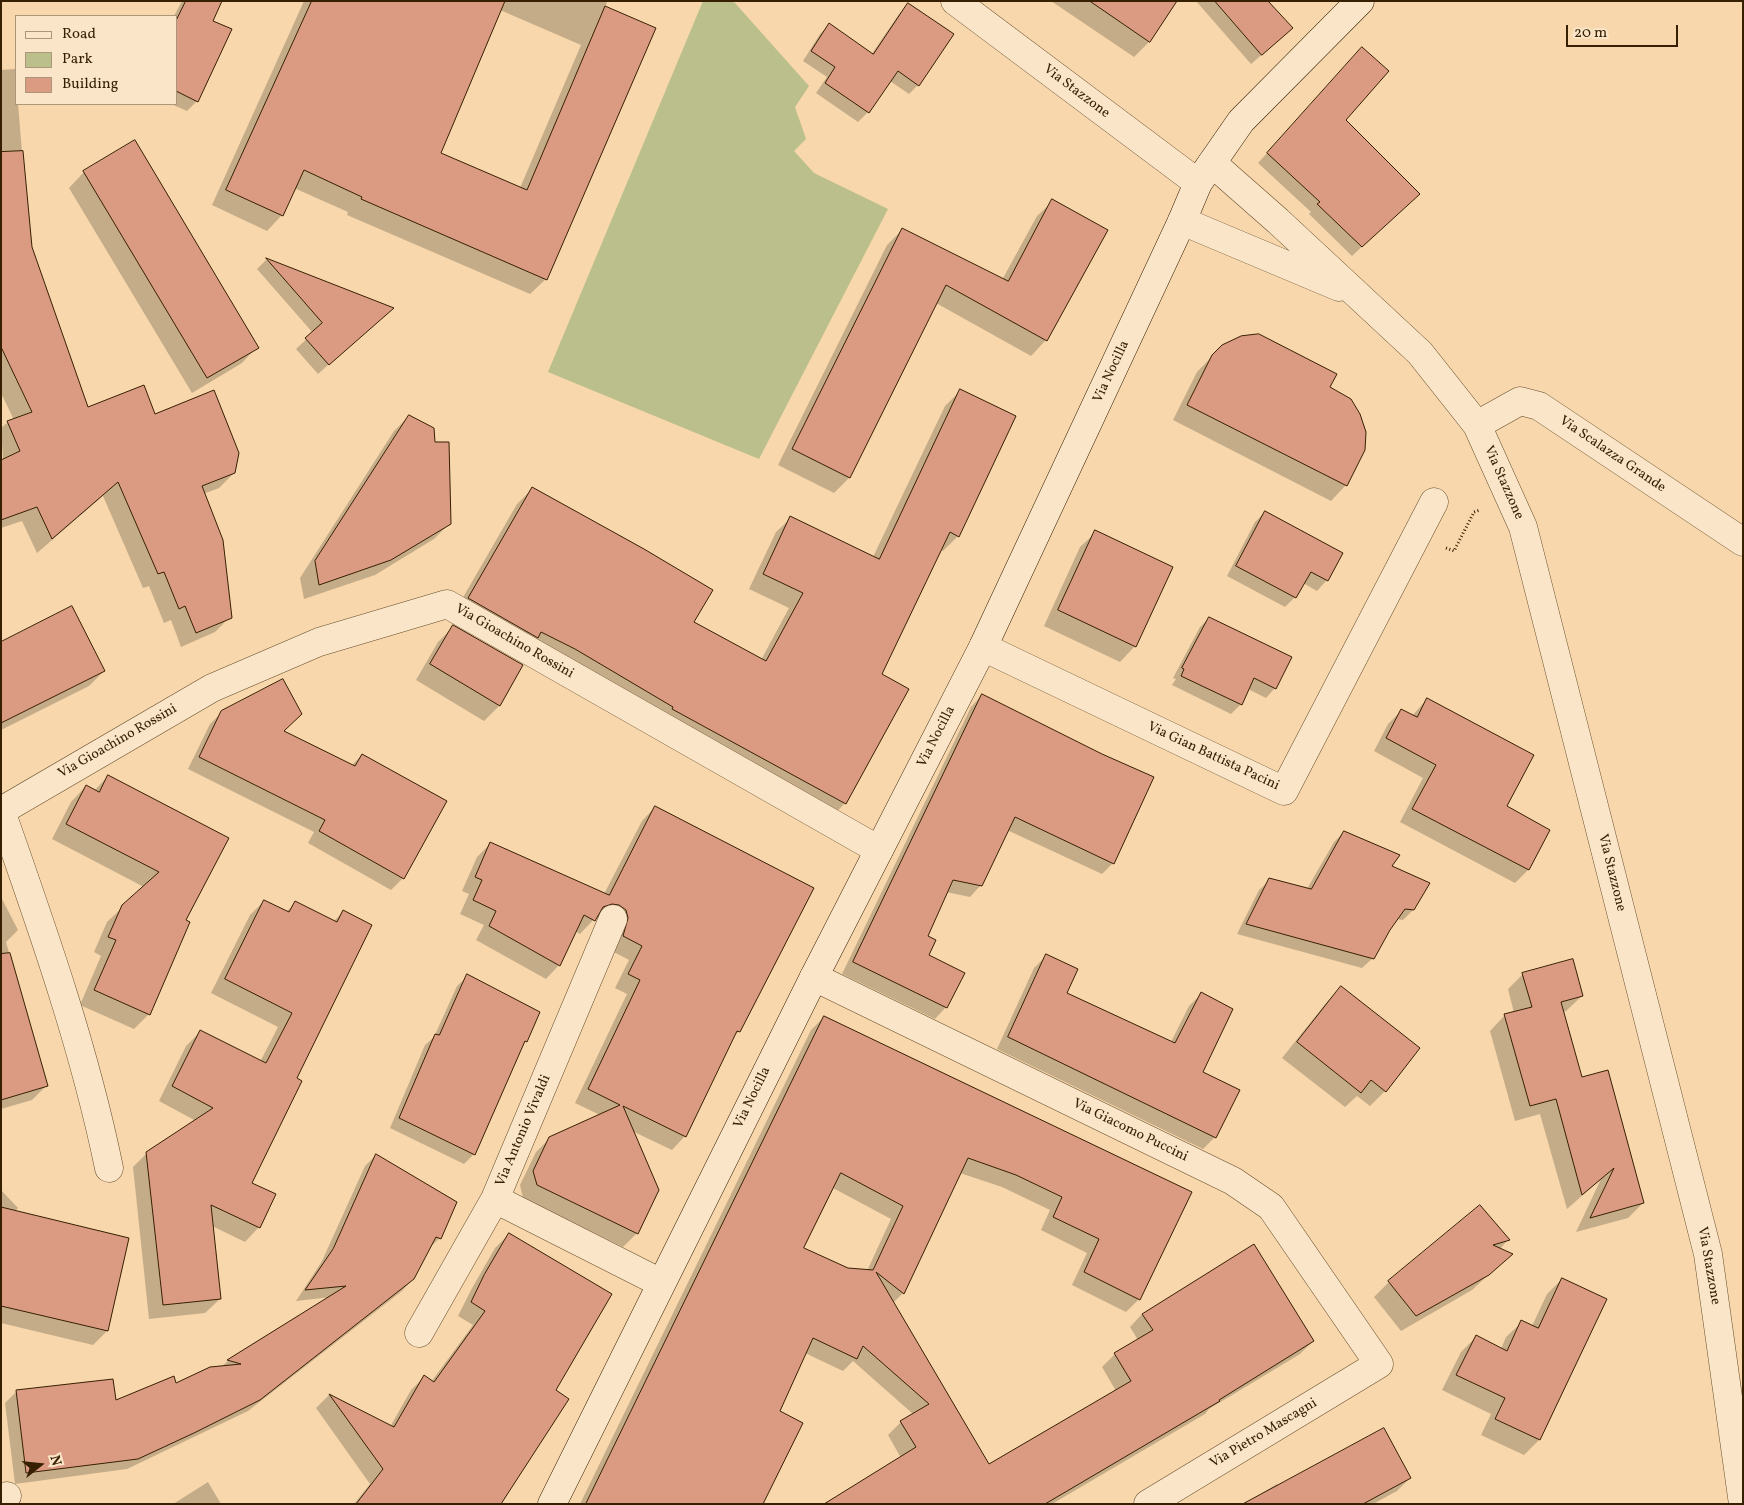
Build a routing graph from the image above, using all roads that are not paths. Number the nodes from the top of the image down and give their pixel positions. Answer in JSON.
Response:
{"nodes":[{"id":1,"x":955,"y":1,"type":"edge"},
{"id":2,"x":1360,"y":1,"type":"edge"},
{"id":3,"x":1205,"y":173,"type":"junction"},
{"id":4,"x":1182,"y":222,"type":"junction"},
{"id":5,"x":1358,"y":295,"type":"junction"},
{"id":6,"x":1477,"y":425,"type":"junction"},
{"id":7,"x":1434,"y":502,"type":"dead end"},
{"id":8,"x":1743,"y":542,"type":"edge"},
{"id":9,"x":983,"y":647,"type":"junction"},
{"id":10,"x":1,"y":811,"type":"edge"},
{"id":11,"x":879,"y":850,"type":"junction"},
{"id":12,"x":613,"y":919,"type":"dead end"},
{"id":13,"x":814,"y":977,"type":"junction"},
{"id":14,"x":109,"y":1168,"type":"dead end"},
{"id":15,"x":495,"y":1199,"type":"junction"},
{"id":16,"x":662,"y":1283,"type":"junction"},
{"id":17,"x":419,"y":1333,"type":"dead end"},
{"id":18,"x":1379,"y":1364,"type":"joint"},
{"id":19,"x":552,"y":1504,"type":"edge"},
{"id":20,"x":1148,"y":1504,"type":"edge"},
{"id":21,"x":1743,"y":1504,"type":"edge"}],
"edges":[{"from":1,"to":3,"type":"street","name":"Via Stazzone"},
{"from":2,"to":3,"type":"street","name":"Via Nocilla"},
{"from":3,"to":4,"type":"street","name":"Via Nocilla"},
{"from":3,"to":5,"type":"street","name":"Via Stazzone"},
{"from":4,"to":5,"type":"street"},
{"from":4,"to":9,"type":"street","name":"Via Nocilla"},
{"from":5,"to":6,"type":"street","name":"Via Stazzone"},
{"from":6,"to":8,"type":"street","name":"Via Scalazza Grande"},
{"from":6,"to":21,"type":"street","name":"Via Stazzone"},
{"from":7,"to":9,"type":"street","name":"Via Gian Battista Pacini"},
{"from":9,"to":11,"type":"street","name":"Via Nocilla"},
{"from":10,"to":11,"type":"street","name":"Via Gioachino Rossini"},
{"from":10,"to":14,"type":"street"},
{"from":11,"to":13,"type":"street","name":"Via Nocilla"},
{"from":12,"to":15,"type":"street","name":"Via Antonio Vivaldi"},
{"from":13,"to":16,"type":"street","name":"Via Nocilla"},
{"from":13,"to":18,"type":"street","name":"Via Giacomo Puccini"},
{"from":15,"to":16,"type":"street","name":"Via Antonio Vivaldi"},
{"from":15,"to":17,"type":"street"},
{"from":16,"to":19,"type":"street","name":"Via Nocilla"},
{"from":18,"to":20,"type":"street","name":"Via Pietro Mascagni"}]}
